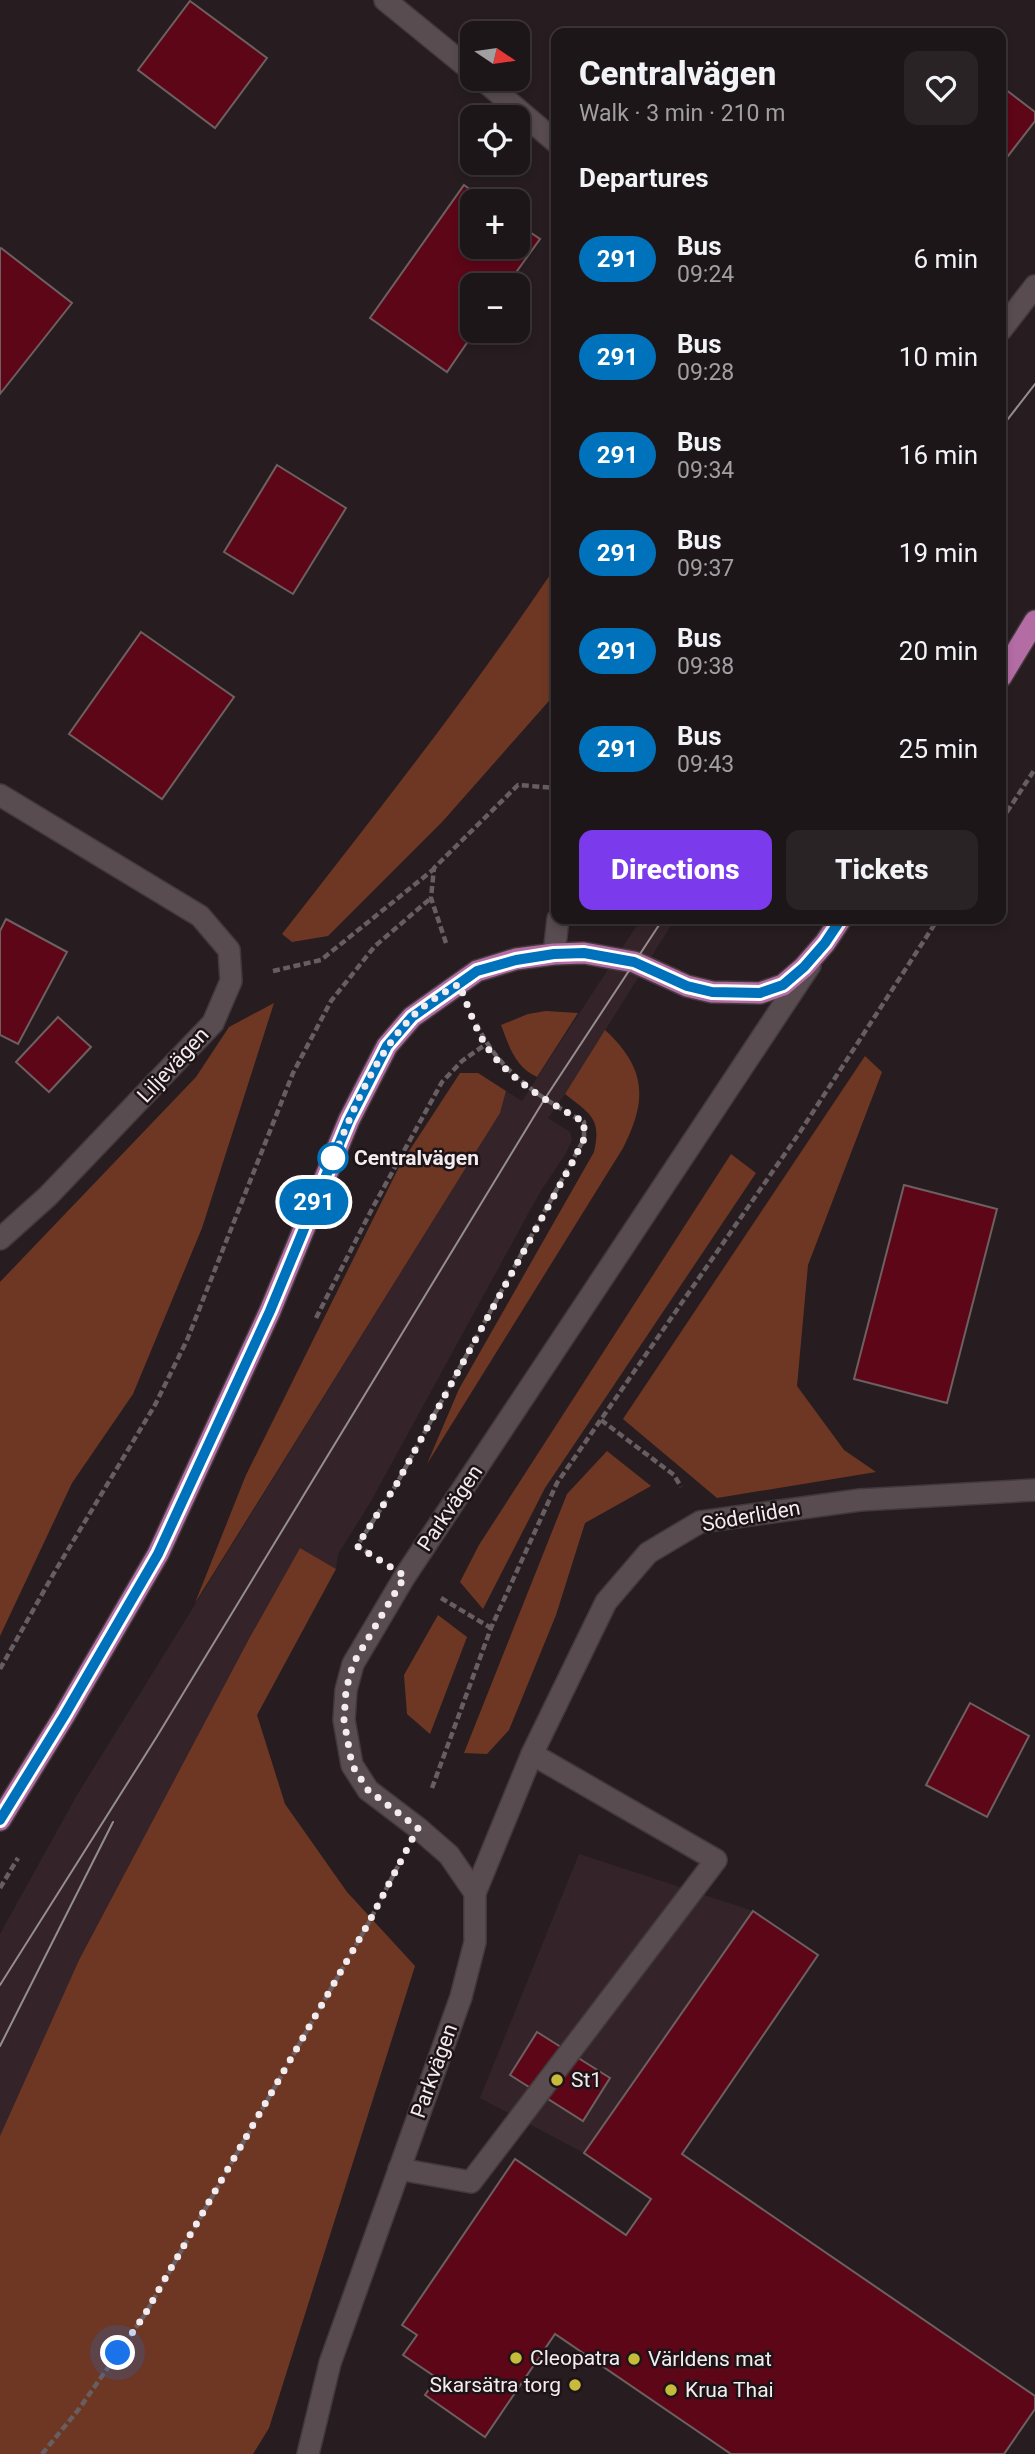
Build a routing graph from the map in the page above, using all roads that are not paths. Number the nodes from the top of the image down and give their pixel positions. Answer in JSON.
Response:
{"nodes":[{"id":1,"x":385,"y":0,"type":"edge"},
{"id":2,"x":460,"y":61,"type":"edge"},
{"id":3,"x":496,"y":91,"type":"edge"},
{"id":4,"x":551,"y":138,"type":"edge"},
{"id":5,"x":1035,"y":286,"type":"edge"},
{"id":6,"x":1006,"y":324,"type":"edge"},
{"id":7,"x":1035,"y":621,"type":"edge"},
{"id":8,"x":1006,"y":669,"type":"edge"},
{"id":9,"x":0,"y":795,"type":"edge"},
{"id":10,"x":557,"y":924,"type":"edge"},
{"id":11,"x":838,"y":924,"type":"edge"},
{"id":12,"x":824,"y":945,"type":"junction"},
{"id":13,"x":554,"y":954,"type":"junction"},
{"id":14,"x":0,"y":1239,"type":"edge"},
{"id":15,"x":1035,"y":1490,"type":"edge"},
{"id":16,"x":532,"y":1754,"type":"junction"},
{"id":17,"x":0,"y":1820,"type":"edge"},
{"id":18,"x":475,"y":1893,"type":"junction"},
{"id":19,"x":399,"y":2169,"type":"junction"},
{"id":20,"x":308,"y":2454,"type":"edge"}],
"edges":[{"from":1,"to":2,"type":"street"},
{"from":3,"to":4,"type":"street"},
{"from":5,"to":6,"type":"street"},
{"from":7,"to":8,"type":"main road"},
{"from":9,"to":14,"type":"street","name":"Liljevägen"},
{"from":10,"to":13,"type":"street"},
{"from":11,"to":12,"type":"main road"},
{"from":12,"to":13,"type":"main road"},
{"from":12,"to":18,"type":"street","name":"Parkvägen"},
{"from":13,"to":17,"type":"main road"},
{"from":15,"to":16,"type":"street","name":"Söderliden"},
{"from":16,"to":18,"type":"street","name":"Söderliden"},
{"from":16,"to":19,"type":"street"},
{"from":18,"to":19,"type":"street","name":"Parkvägen"},
{"from":19,"to":20,"type":"street","name":"Parkvägen"}]}
